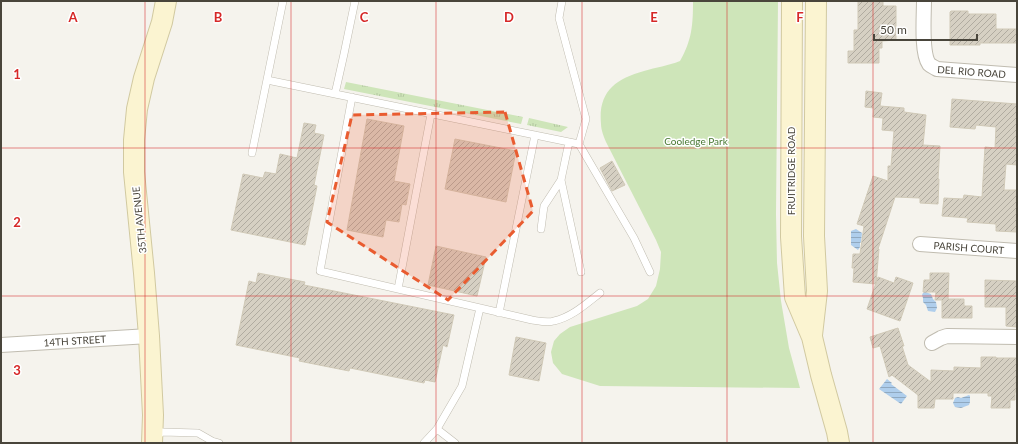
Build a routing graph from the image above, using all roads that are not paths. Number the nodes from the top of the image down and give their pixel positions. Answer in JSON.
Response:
{"nodes":[{"id":1,"x":166,"y":1,"type":"edge"},
{"id":2,"x":283,"y":1,"type":"edge"},
{"id":3,"x":355,"y":1,"type":"edge"},
{"id":4,"x":562,"y":1,"type":"edge"},
{"id":5,"x":792,"y":1,"type":"edge"},
{"id":6,"x":816,"y":1,"type":"edge"},
{"id":7,"x":924,"y":1,"type":"edge"},
{"id":8,"x":1017,"y":75,"type":"edge"},
{"id":9,"x":267,"y":80,"type":"junction"},
{"id":10,"x":335,"y":94,"type":"junction"},
{"id":11,"x":352,"y":98,"type":"junction"},
{"id":12,"x":430,"y":114,"type":"junction"},
{"id":13,"x":535,"y":135,"type":"junction"},
{"id":14,"x":569,"y":142,"type":"junction"},
{"id":15,"x":579,"y":144,"type":"junction"},
{"id":16,"x":252,"y":153,"type":"dead end"},
{"id":17,"x":562,"y":180,"type":"junction"},
{"id":18,"x":541,"y":229,"type":"dead end"},
{"id":19,"x":920,"y":244,"type":"dead end"},
{"id":20,"x":1017,"y":251,"type":"edge"},
{"id":21,"x":581,"y":272,"type":"dead end"},
{"id":22,"x":650,"y":272,"type":"dead end"},
{"id":23,"x":398,"y":289,"type":"junction"},
{"id":24,"x":600,"y":293,"type":"dead end"},
{"id":25,"x":480,"y":308,"type":"junction"},
{"id":26,"x":499,"y":313,"type":"junction"},
{"id":27,"x":149,"y":336,"type":"junction"},
{"id":28,"x":812,"y":337,"type":"junction"},
{"id":29,"x":1017,"y":337,"type":"edge"},
{"id":30,"x":932,"y":343,"type":"dead end"},
{"id":31,"x":1,"y":345,"type":"edge"},
{"id":32,"x":437,"y":429,"type":"junction"},
{"id":33,"x":153,"y":442,"type":"edge"},
{"id":34,"x":213,"y":442,"type":"edge"},
{"id":35,"x":424,"y":443,"type":"edge"},
{"id":36,"x":455,"y":443,"type":"edge"},
{"id":37,"x":838,"y":443,"type":"edge"}],
"edges":[{"from":1,"to":27,"type":"main road","name":"35TH AVENUE"},
{"from":2,"to":9,"type":"lane"},
{"from":3,"to":10,"type":"lane"},
{"from":4,"to":15,"type":"lane"},
{"from":5,"to":28,"type":"main road","name":"FRUITRIDGE ROAD"},
{"from":6,"to":28,"type":"main road","name":"FRUITRIDGE ROAD"},
{"from":7,"to":8,"type":"street","name":"DEL RIO ROAD"},
{"from":9,"to":10,"type":"lane"},
{"from":9,"to":16,"type":"lane"},
{"from":10,"to":11,"type":"lane"},
{"from":11,"to":12,"type":"lane"},
{"from":11,"to":23,"type":"lane"},
{"from":12,"to":13,"type":"lane"},
{"from":12,"to":23,"type":"lane"},
{"from":13,"to":14,"type":"lane"},
{"from":13,"to":26,"type":"lane"},
{"from":14,"to":15,"type":"lane"},
{"from":14,"to":17,"type":"lane"},
{"from":15,"to":22,"type":"lane"},
{"from":17,"to":18,"type":"lane"},
{"from":17,"to":21,"type":"lane"},
{"from":19,"to":20,"type":"street","name":"PARISH COURT"},
{"from":23,"to":25,"type":"lane"},
{"from":24,"to":26,"type":"lane"},
{"from":25,"to":26,"type":"lane"},
{"from":25,"to":32,"type":"lane"},
{"from":27,"to":31,"type":"street","name":"14TH STREET"},
{"from":27,"to":33,"type":"main road","name":"35TH AVENUE"},
{"from":28,"to":37,"type":"main road","name":"FRUITRIDGE ROAD"},
{"from":29,"to":30,"type":"street"},
{"from":32,"to":35,"type":"lane"},
{"from":32,"to":36,"type":"lane"},
{"from":33,"to":34,"type":"lane"}]}
